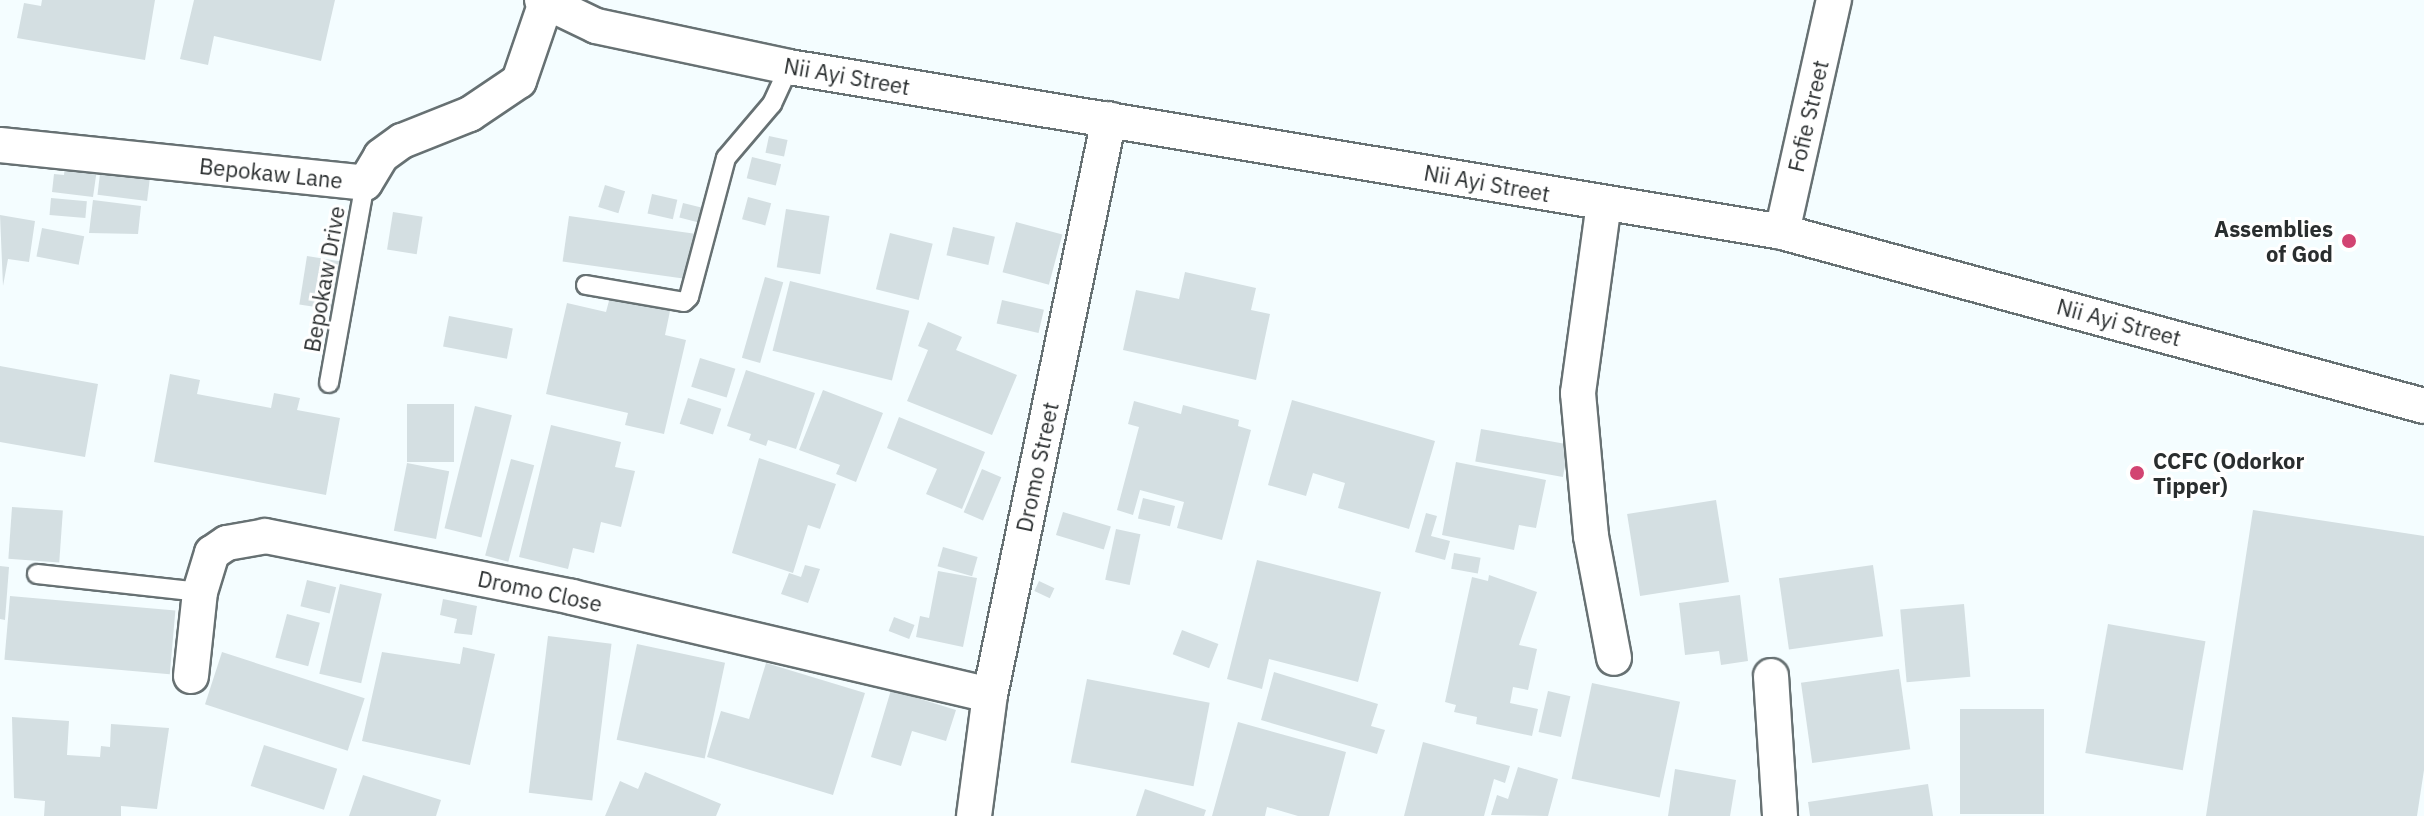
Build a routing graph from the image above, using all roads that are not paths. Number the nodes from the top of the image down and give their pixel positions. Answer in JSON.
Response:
{"nodes":[{"id":1,"x":1834,"y":0,"type":"edge"},
{"id":2,"x":544,"y":1,"type":"edge"},
{"id":3,"x":789,"y":67,"type":"junction"},
{"id":4,"x":1109,"y":119,"type":"junction"},
{"id":5,"x":0,"y":145,"type":"edge"},
{"id":6,"x":365,"y":183,"type":"junction"},
{"id":7,"x":1604,"y":203,"type":"junction"},
{"id":8,"x":1782,"y":232,"type":"junction"},
{"id":9,"x":586,"y":285,"type":"dead end"},
{"id":10,"x":329,"y":383,"type":"dead end"},
{"id":11,"x":2424,"y":406,"type":"edge"},
{"id":12,"x":37,"y":574,"type":"dead end"},
{"id":13,"x":200,"y":592,"type":"junction"},
{"id":14,"x":1614,"y":658,"type":"dead end"},
{"id":15,"x":191,"y":676,"type":"dead end"},
{"id":16,"x":1771,"y":676,"type":"dead end"},
{"id":17,"x":990,"y":695,"type":"junction"},
{"id":18,"x":974,"y":816,"type":"edge"},
{"id":19,"x":1780,"y":816,"type":"edge"}],
"edges":[{"from":1,"to":8,"type":"street","name":"Fofie Street"},
{"from":2,"to":3,"type":"street","name":"Nii Ayi Street"},
{"from":2,"to":6,"type":"street","name":"Bepokaw Lane"},
{"from":3,"to":4,"type":"street","name":"Nii Ayi Street"},
{"from":3,"to":9,"type":"lane"},
{"from":4,"to":7,"type":"street","name":"Nii Ayi Street"},
{"from":4,"to":17,"type":"street","name":"Dromo Street"},
{"from":5,"to":6,"type":"street","name":"Bepokaw Lane"},
{"from":6,"to":10,"type":"lane","name":"Bepokaw Drive"},
{"from":7,"to":8,"type":"street","name":"Nii Ayi Street"},
{"from":7,"to":14,"type":"street"},
{"from":8,"to":11,"type":"street","name":"Nii Ayi Street"},
{"from":12,"to":13,"type":"lane"},
{"from":13,"to":15,"type":"street","name":"Dromo Close"},
{"from":13,"to":17,"type":"street","name":"Dromo Close"},
{"from":16,"to":19,"type":"street"},
{"from":17,"to":18,"type":"street","name":"Dromo Street"}]}
